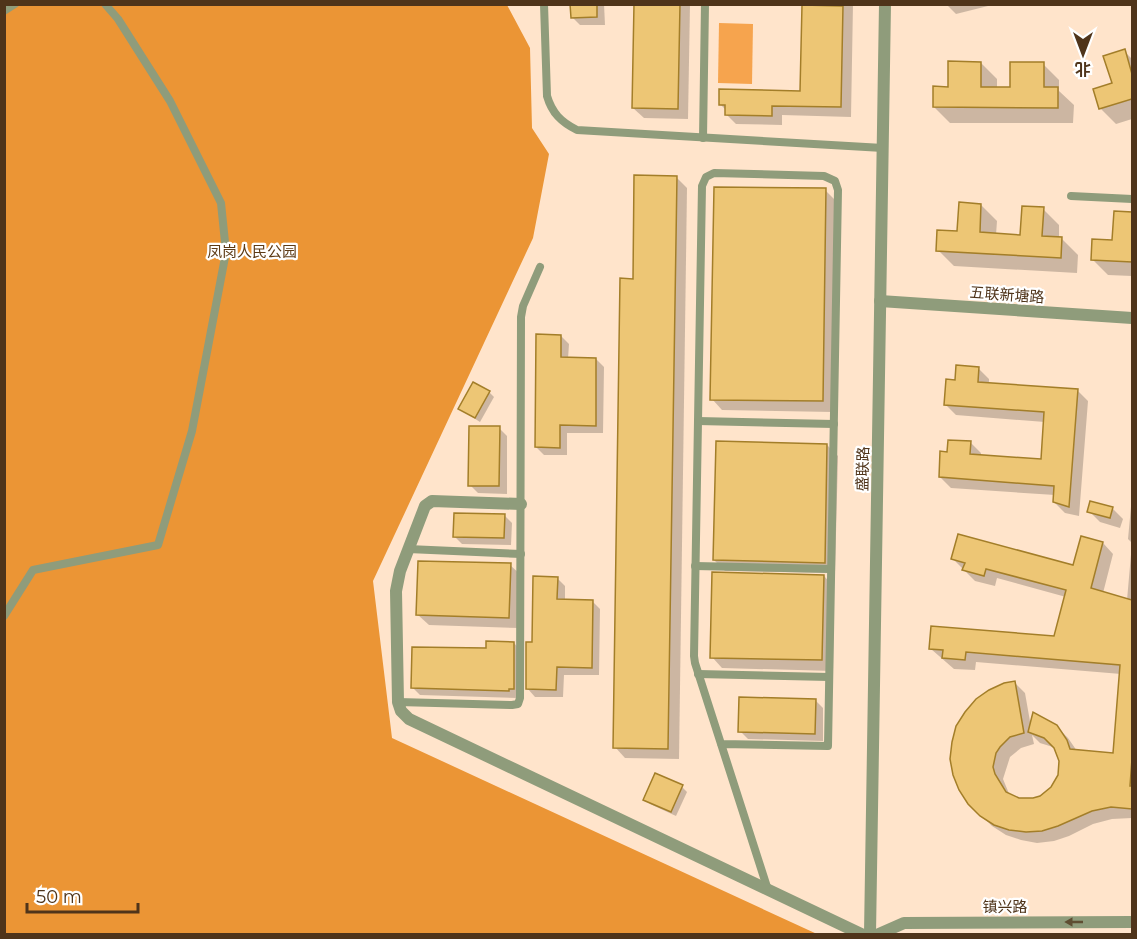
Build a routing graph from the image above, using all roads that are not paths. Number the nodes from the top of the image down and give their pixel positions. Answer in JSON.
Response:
{"nodes":[{"id":1,"x":15,"y":4,"type":"edge"},
{"id":2,"x":105,"y":4,"type":"edge"},
{"id":3,"x":544,"y":4,"type":"edge"},
{"id":4,"x":705,"y":4,"type":"edge"},
{"id":5,"x":885,"y":4,"type":"edge"},
{"id":6,"x":4,"y":11,"type":"edge"},
{"id":7,"x":703,"y":138,"type":"junction"},
{"id":8,"x":883,"y":148,"type":"junction"},
{"id":9,"x":1071,"y":196,"type":"dead end"},
{"id":10,"x":1132,"y":199,"type":"edge"},
{"id":11,"x":540,"y":267,"type":"dead end"},
{"id":12,"x":880,"y":301,"type":"junction"},
{"id":13,"x":1132,"y":318,"type":"edge"},
{"id":14,"x":698,"y":421,"type":"junction"},
{"id":15,"x":834,"y":424,"type":"junction"},
{"id":16,"x":521,"y":504,"type":"junction"},
{"id":17,"x":408,"y":549,"type":"junction"},
{"id":18,"x":520,"y":554,"type":"junction"},
{"id":19,"x":695,"y":566,"type":"junction"},
{"id":20,"x":831,"y":568,"type":"junction"},
{"id":21,"x":4,"y":616,"type":"edge"},
{"id":22,"x":698,"y":674,"type":"junction"},
{"id":23,"x":829,"y":677,"type":"junction"},
{"id":24,"x":398,"y":702,"type":"junction"},
{"id":25,"x":721,"y":744,"type":"junction"},
{"id":26,"x":768,"y":890,"type":"junction"},
{"id":27,"x":1132,"y":922,"type":"edge"},
{"id":28,"x":861,"y":934,"type":"edge"},
{"id":29,"x":870,"y":934,"type":"edge"},
{"id":30,"x":879,"y":934,"type":"edge"}],
"edges":[{"from":1,"to":6,"type":"lane"},
{"from":2,"to":21,"type":"lane"},
{"from":3,"to":7,"type":"lane"},
{"from":4,"to":7,"type":"lane"},
{"from":5,"to":8,"type":"street","name":"盛联路"},
{"from":7,"to":8,"type":"lane"},
{"from":8,"to":12,"type":"street","name":"盛联路"},
{"from":9,"to":10,"type":"lane"},
{"from":11,"to":16,"type":"lane"},
{"from":12,"to":13,"type":"street","name":"五联新塘路"},
{"from":12,"to":29,"type":"street","name":"盛联路"},
{"from":14,"to":15,"type":"lane"},
{"from":14,"to":15,"type":"lane"},
{"from":14,"to":19,"type":"lane"},
{"from":15,"to":20,"type":"lane"},
{"from":16,"to":17,"type":"street"},
{"from":16,"to":18,"type":"lane"},
{"from":17,"to":18,"type":"lane"},
{"from":17,"to":24,"type":"street"},
{"from":18,"to":24,"type":"lane"},
{"from":19,"to":20,"type":"lane"},
{"from":19,"to":22,"type":"lane"},
{"from":20,"to":23,"type":"lane"},
{"from":22,"to":23,"type":"lane"},
{"from":22,"to":25,"type":"lane"},
{"from":23,"to":25,"type":"lane"},
{"from":24,"to":26,"type":"street"},
{"from":25,"to":26,"type":"lane"},
{"from":26,"to":28,"type":"street"},
{"from":27,"to":30,"type":"street","name":"镇兴路","one_way":true}]}
